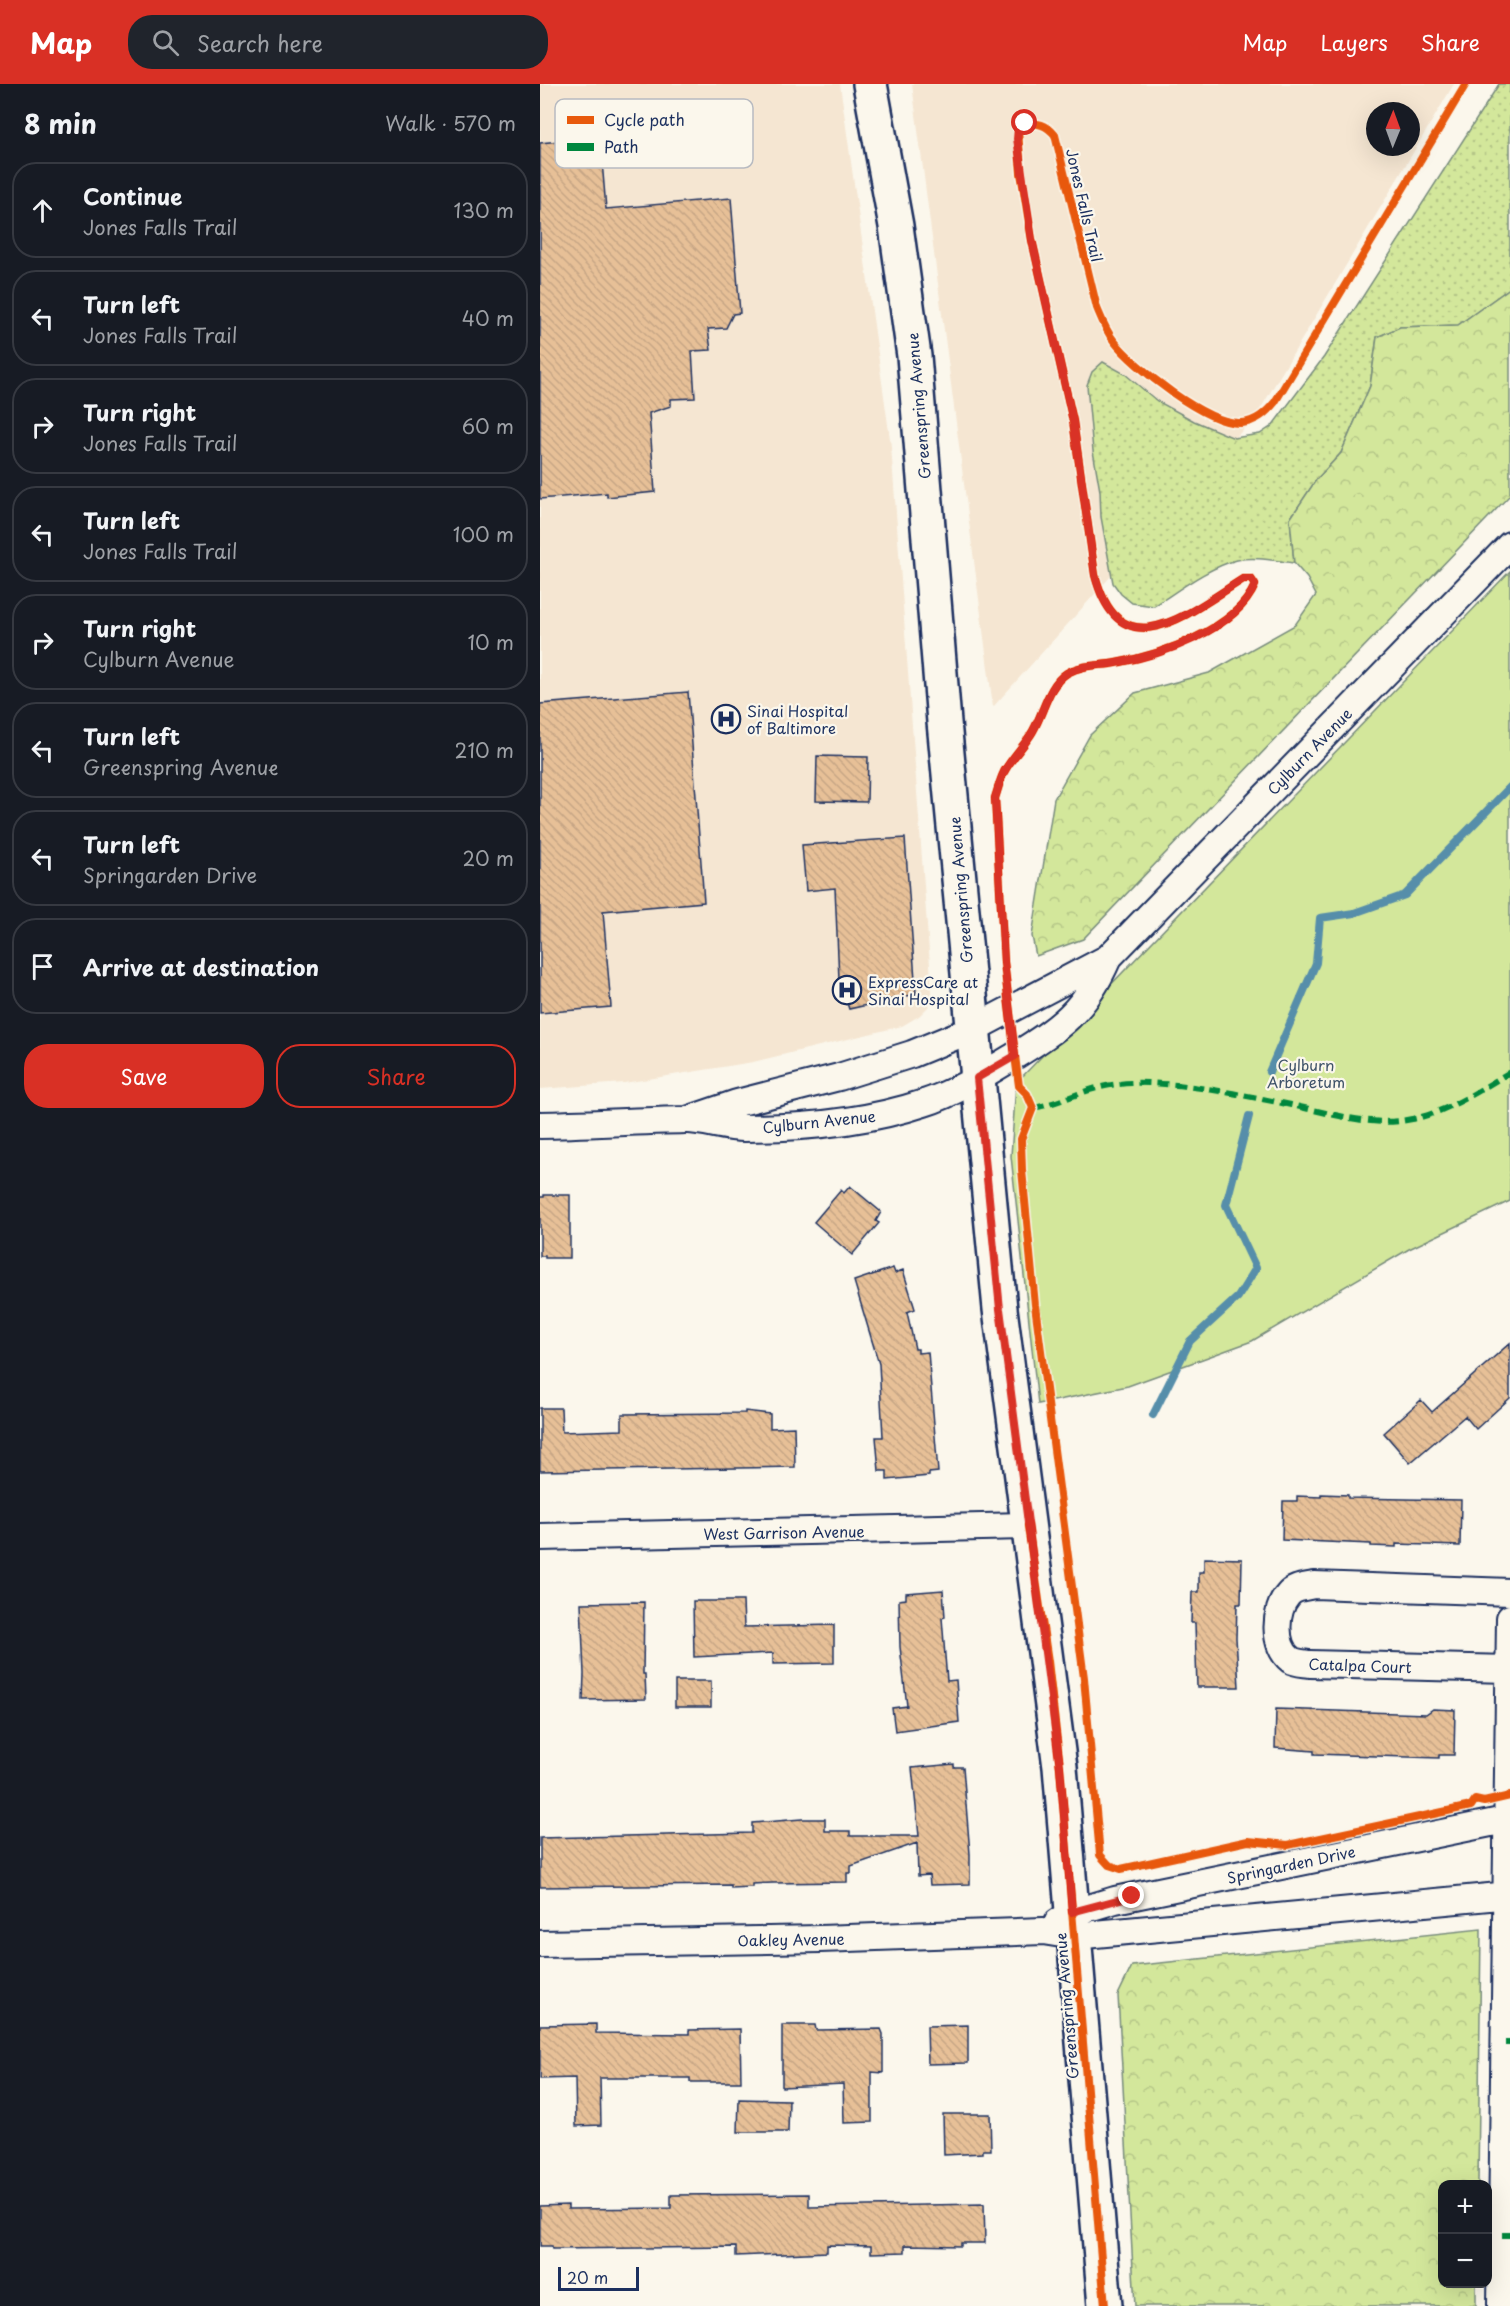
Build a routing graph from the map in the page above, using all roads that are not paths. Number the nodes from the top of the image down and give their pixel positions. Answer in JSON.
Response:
{"nodes":[{"id":1,"x":870,"y":84,"type":"edge"},
{"id":2,"x":1510,"y":544,"type":"edge"},
{"id":3,"x":1107,"y":957,"type":"junction"},
{"id":4,"x":973,"y":1029,"type":"junction"},
{"id":5,"x":977,"y":1078,"type":"junction"},
{"id":6,"x":687,"y":1120,"type":"junction"},
{"id":7,"x":540,"y":1125,"type":"edge"},
{"id":8,"x":1028,"y":1526,"type":"junction"},
{"id":9,"x":540,"y":1537,"type":"edge"},
{"id":10,"x":1510,"y":1592,"type":"edge"},
{"id":11,"x":1510,"y":1618,"type":"edge"},
{"id":12,"x":1509,"y":1669,"type":"edge"},
{"id":13,"x":1509,"y":1819,"type":"edge"},
{"id":14,"x":1508,"y":1895,"type":"edge"},
{"id":15,"x":1063,"y":1926,"type":"junction"},
{"id":16,"x":540,"y":1944,"type":"edge"},
{"id":17,"x":1105,"y":2306,"type":"edge"},
{"id":18,"x":1501,"y":2306,"type":"edge"}],
"edges":[{"from":1,"to":4,"type":"main road","name":"Greenspring Avenue"},
{"from":2,"to":3,"type":"street","name":"Cylburn Avenue"},
{"from":3,"to":4,"type":"street","name":"Cylburn Avenue"},
{"from":3,"to":5,"type":"street","name":"Cylburn Avenue"},
{"from":4,"to":5,"type":"main road","name":"Greenspring Avenue"},
{"from":4,"to":6,"type":"street","name":"Cylburn Avenue"},
{"from":5,"to":6,"type":"street","name":"Cylburn Avenue"},
{"from":5,"to":8,"type":"main road","name":"Greenspring Avenue"},
{"from":6,"to":7,"type":"street","name":"Cylburn Avenue"},
{"from":8,"to":9,"type":"street","name":"West Garrison Avenue"},
{"from":8,"to":15,"type":"main road","name":"Greenspring Avenue"},
{"from":10,"to":12,"type":"street","name":"Catalpa Court"},
{"from":11,"to":12,"type":"street"},
{"from":12,"to":13,"type":"street"},
{"from":13,"to":14,"type":"street"},
{"from":13,"to":15,"type":"street","name":"Springarden Drive"},
{"from":14,"to":15,"type":"street"},
{"from":14,"to":18,"type":"street"},
{"from":15,"to":16,"type":"street","name":"Oakley Avenue"},
{"from":15,"to":17,"type":"main road","name":"Greenspring Avenue"}]}
